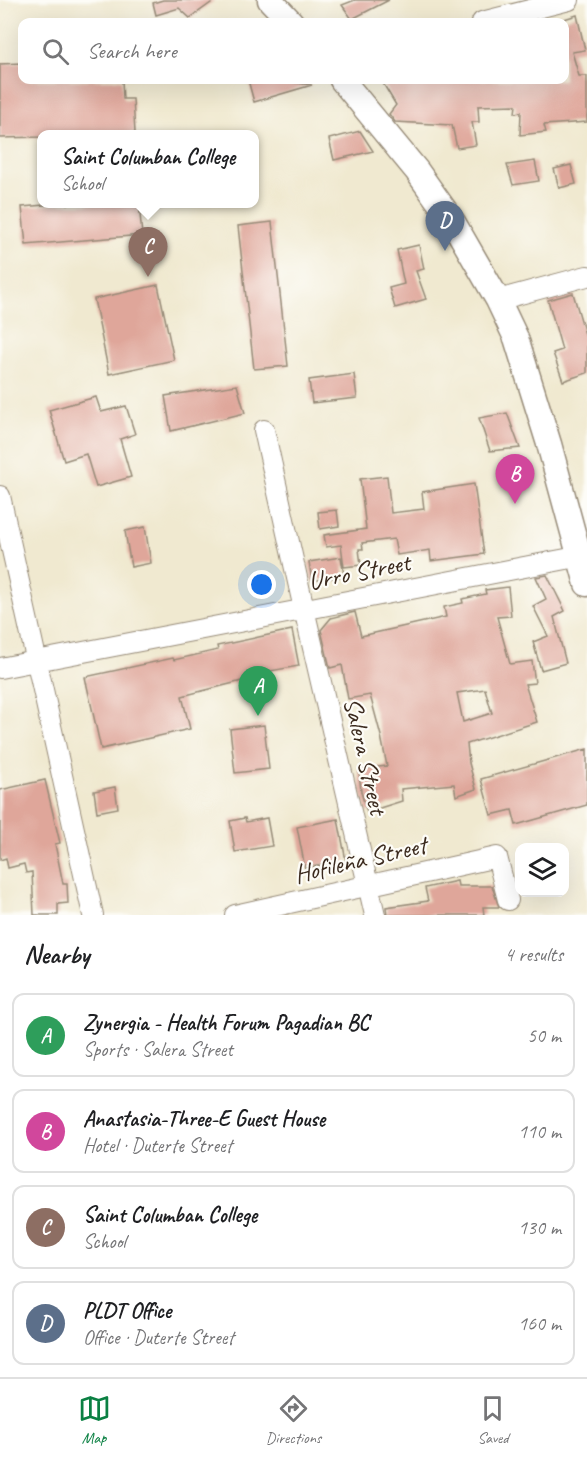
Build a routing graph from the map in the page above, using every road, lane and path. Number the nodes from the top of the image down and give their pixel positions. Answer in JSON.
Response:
{"nodes":[{"id":1,"x":270,"y":0,"type":"edge"},
{"id":2,"x":570,"y":0,"type":"edge"},
{"id":3,"x":287,"y":18,"type":"edge"},
{"id":4,"x":498,"y":18,"type":"edge"},
{"id":5,"x":345,"y":84,"type":"edge"},
{"id":6,"x":587,"y":276,"type":"edge"},
{"id":7,"x":498,"y":300,"type":"junction"},
{"id":8,"x":264,"y":430,"type":"dead end"},
{"id":9,"x":0,"y":496,"type":"edge"},
{"id":10,"x":584,"y":555,"type":"edge"},
{"id":11,"x":587,"y":584,"type":"edge"},
{"id":12,"x":304,"y":609,"type":"junction"},
{"id":13,"x":38,"y":661,"type":"junction"},
{"id":14,"x":0,"y":668,"type":"edge"},
{"id":15,"x":369,"y":885,"type":"junction"},
{"id":16,"x":508,"y":900,"type":"dead end"},
{"id":17,"x":93,"y":915,"type":"edge"},
{"id":18,"x":234,"y":915,"type":"edge"},
{"id":19,"x":375,"y":915,"type":"edge"}],
"edges":[{"from":1,"to":3,"type":"main road"},
{"from":2,"to":4,"type":"street"},
{"from":5,"to":7,"type":"main road"},
{"from":6,"to":7,"type":"street"},
{"from":7,"to":10,"type":"main road"},
{"from":8,"to":12,"type":"street","name":"Salera Street"},
{"from":9,"to":13,"type":"street"},
{"from":10,"to":11,"type":"main road"},
{"from":10,"to":12,"type":"street","name":"Urro Street"},
{"from":12,"to":13,"type":"street","name":"Urro Street"},
{"from":12,"to":15,"type":"street","name":"Salera Street"},
{"from":13,"to":14,"type":"street","name":"Urro Street"},
{"from":13,"to":17,"type":"street"},
{"from":15,"to":16,"type":"street","name":"Hofileña Street"},
{"from":15,"to":18,"type":"street","name":"Hofileña Street"},
{"from":15,"to":19,"type":"street","name":"Salera Street"}]}
